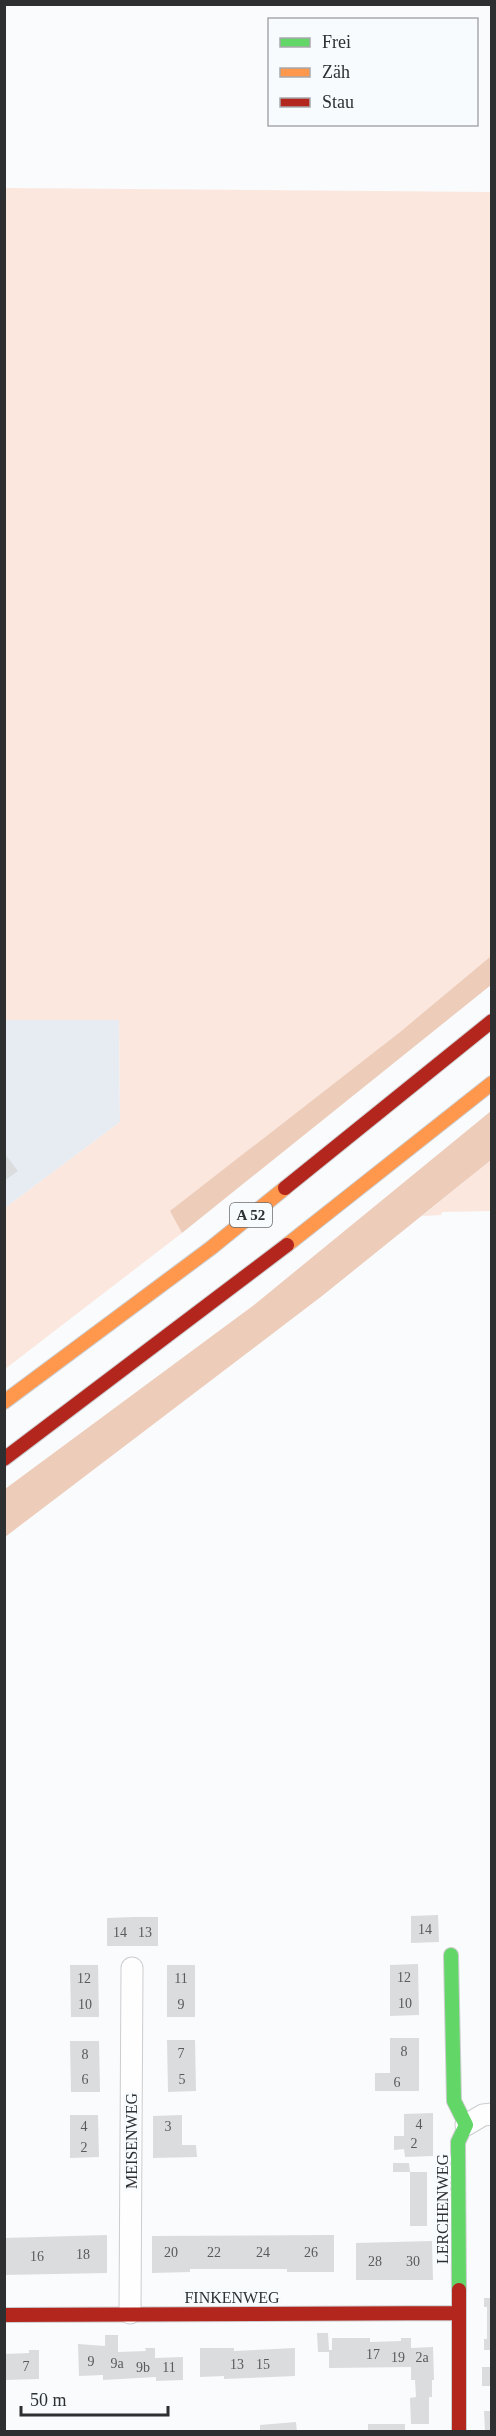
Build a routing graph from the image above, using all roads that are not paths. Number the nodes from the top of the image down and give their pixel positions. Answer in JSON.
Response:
{"nodes":[{"id":1,"x":492,"y":1021,"type":"edge"},
{"id":2,"x":492,"y":1083,"type":"edge"},
{"id":3,"x":4,"y":1402,"type":"edge"},
{"id":4,"x":4,"y":1459,"type":"edge"},
{"id":5,"x":451,"y":1955,"type":"dead end"},
{"id":6,"x":132,"y":1968,"type":"dead end"},
{"id":7,"x":492,"y":2114,"type":"edge"},
{"id":8,"x":466,"y":2125,"type":"junction"},
{"id":9,"x":130,"y":2313,"type":"junction"},
{"id":10,"x":459,"y":2313,"type":"junction"},
{"id":11,"x":4,"y":2314,"type":"edge"},
{"id":12,"x":459,"y":2432,"type":"edge"}],
"edges":[{"from":1,"to":3,"type":"main road","number":"A 52"},
{"from":2,"to":4,"type":"main road","number":"A 52"},
{"from":5,"to":8,"type":"main road"},
{"from":6,"to":9,"type":"street","name":"MEISENWEG"},
{"from":7,"to":8,"type":"street"},
{"from":8,"to":10,"type":"main road","name":"LERCHENWEG"},
{"from":9,"to":10,"type":"main road","name":"FINKENWEG"},
{"from":9,"to":11,"type":"main road","name":"FINKENWEG"},
{"from":10,"to":12,"type":"main road","name":"LERCHENWEG"}]}
